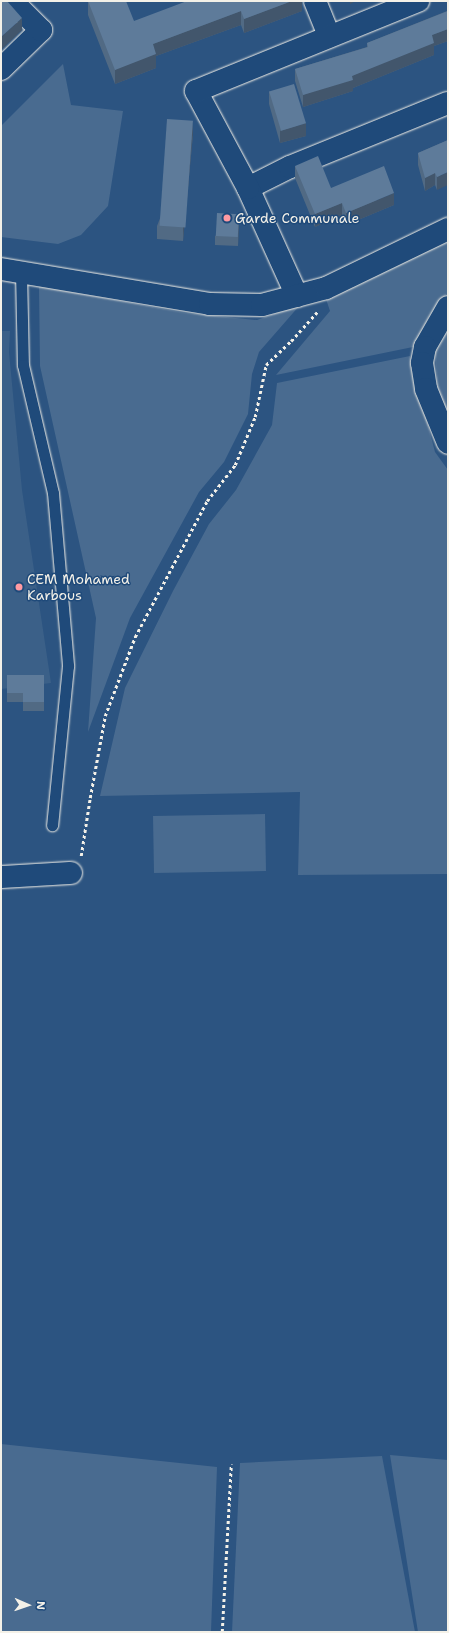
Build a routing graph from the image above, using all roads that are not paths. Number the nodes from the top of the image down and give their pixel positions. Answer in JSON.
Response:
{"nodes":[{"id":1,"x":12,"y":1,"type":"edge"},
{"id":2,"x":315,"y":1,"type":"edge"},
{"id":3,"x":418,"y":1,"type":"edge"},
{"id":4,"x":329,"y":36,"type":"junction"},
{"id":5,"x":1,"y":69,"type":"edge"},
{"id":6,"x":448,"y":103,"type":"edge"},
{"id":7,"x":248,"y":188,"type":"junction"},
{"id":8,"x":448,"y":229,"type":"edge"},
{"id":9,"x":11,"y":270,"type":"edge"},
{"id":10,"x":306,"y":294,"type":"junction"},
{"id":11,"x":448,"y":307,"type":"edge"},
{"id":12,"x":448,"y":443,"type":"edge"},
{"id":13,"x":52,"y":825,"type":"dead end"},
{"id":14,"x":71,"y":873,"type":"road end"},
{"id":15,"x":1,"y":877,"type":"edge"}],
"edges":[{"from":1,"to":5,"type":"street"},
{"from":2,"to":4,"type":"street"},
{"from":3,"to":4,"type":"street"},
{"from":4,"to":7,"type":"street"},
{"from":6,"to":7,"type":"street"},
{"from":7,"to":10,"type":"street"},
{"from":8,"to":10,"type":"street"},
{"from":9,"to":10,"type":"street"},
{"from":9,"to":13,"type":"lane"},
{"from":11,"to":12,"type":"street"},
{"from":14,"to":15,"type":"street"}]}
